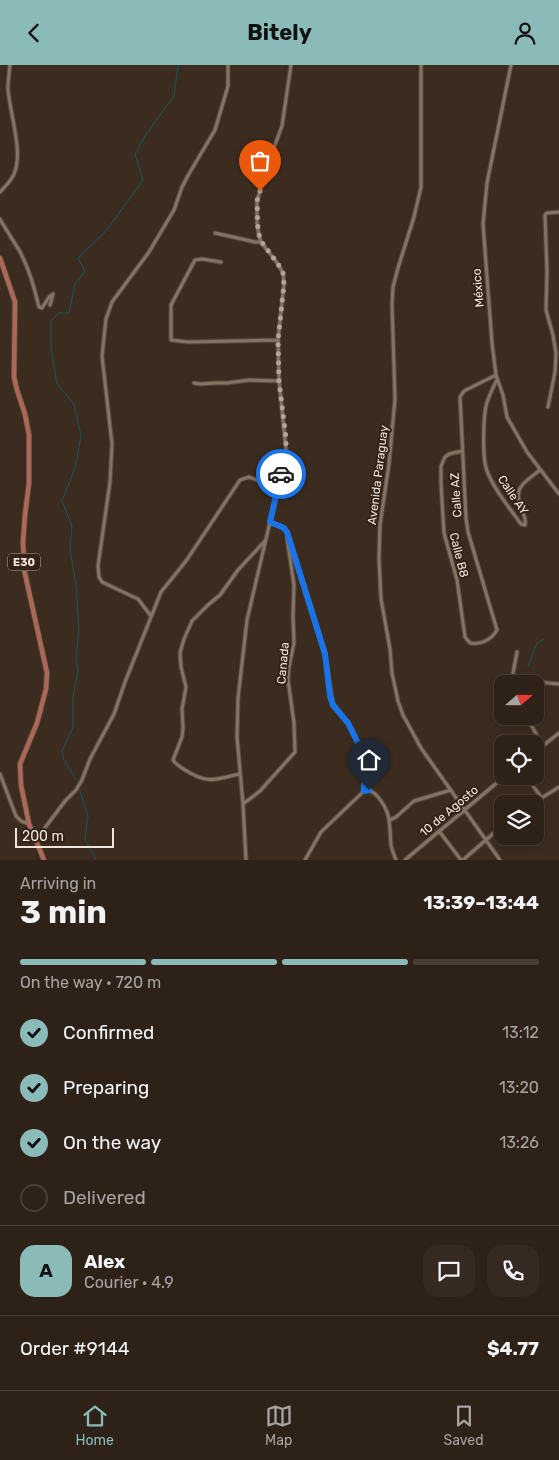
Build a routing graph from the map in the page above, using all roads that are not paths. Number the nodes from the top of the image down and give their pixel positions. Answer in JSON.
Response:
{"nodes":[{"id":1,"x":10,"y":65,"type":"edge"},
{"id":2,"x":228,"y":65,"type":"edge"},
{"id":3,"x":291,"y":65,"type":"edge"},
{"id":4,"x":421,"y":65,"type":"edge"},
{"id":5,"x":511,"y":65,"type":"edge"},
{"id":6,"x":0,"y":192,"type":"edge"},
{"id":7,"x":559,"y":212,"type":"edge"},
{"id":8,"x":0,"y":219,"type":"edge"},
{"id":9,"x":215,"y":233,"type":"dead end"},
{"id":10,"x":261,"y":241,"type":"junction"},
{"id":11,"x":0,"y":258,"type":"edge"},
{"id":12,"x":221,"y":262,"type":"dead end"},
{"id":13,"x":50,"y":305,"type":"dead end"},
{"id":14,"x":278,"y":340,"type":"junction"},
{"id":15,"x":496,"y":375,"type":"junction"},
{"id":16,"x":497,"y":380,"type":"junction"},
{"id":17,"x":279,"y":381,"type":"junction"},
{"id":18,"x":194,"y":383,"type":"dead end"},
{"id":19,"x":548,"y":407,"type":"dead end"},
{"id":20,"x":462,"y":451,"type":"junction"},
{"id":21,"x":540,"y":470,"type":"junction"},
{"id":22,"x":278,"y":488,"type":"junction"},
{"id":23,"x":559,"y":494,"type":"edge"},
{"id":24,"x":270,"y":522,"type":"junction"},
{"id":25,"x":287,"y":532,"type":"junction"},
{"id":26,"x":266,"y":540,"type":"junction"},
{"id":27,"x":151,"y":616,"type":"junction"},
{"id":28,"x":498,"y":630,"type":"joint"},
{"id":29,"x":517,"y":652,"type":"dead end"},
{"id":30,"x":513,"y":675,"type":"edge"},
{"id":31,"x":544,"y":683,"type":"edge"},
{"id":32,"x":559,"y":684,"type":"edge"},
{"id":33,"x":559,"y":733,"type":"edge"},
{"id":34,"x":544,"y":745,"type":"edge"},
{"id":35,"x":0,"y":774,"type":"edge"},
{"id":36,"x":240,"y":774,"type":"junction"},
{"id":37,"x":494,"y":785,"type":"edge"},
{"id":38,"x":559,"y":787,"type":"edge"},
{"id":39,"x":451,"y":790,"type":"junction"},
{"id":40,"x":364,"y":791,"type":"junction"},
{"id":41,"x":544,"y":795,"type":"edge"},
{"id":42,"x":243,"y":804,"type":"junction"},
{"id":43,"x":464,"y":809,"type":"junction"},
{"id":44,"x":390,"y":820,"type":"junction"},
{"id":45,"x":28,"y":824,"type":"junction"},
{"id":46,"x":439,"y":831,"type":"junction"},
{"id":47,"x":494,"y":833,"type":"edge"},
{"id":48,"x":486,"y":840,"type":"junction"},
{"id":49,"x":35,"y":841,"type":"junction"},
{"id":50,"x":44,"y":860,"type":"edge"},
{"id":51,"x":246,"y":860,"type":"edge"},
{"id":52,"x":305,"y":860,"type":"edge"},
{"id":53,"x":396,"y":860,"type":"edge"},
{"id":54,"x":405,"y":860,"type":"edge"},
{"id":55,"x":462,"y":860,"type":"edge"},
{"id":56,"x":500,"y":860,"type":"edge"}],
"edges":[{"from":1,"to":6,"type":"street"},
{"from":2,"to":27,"type":"street"},
{"from":3,"to":10,"type":"street"},
{"from":4,"to":39,"type":"street","name":"Avenida Paraguay"},
{"from":5,"to":15,"type":"street","name":"México"},
{"from":7,"to":19,"type":"street"},
{"from":8,"to":13,"type":"street"},
{"from":9,"to":10,"type":"street"},
{"from":10,"to":14,"type":"street"},
{"from":11,"to":45,"type":"main road","number":"E30"},
{"from":12,"to":14,"type":"street"},
{"from":14,"to":17,"type":"street"},
{"from":15,"to":16,"type":"street","name":"México"},
{"from":15,"to":20,"type":"street","name":"Calle AZ"},
{"from":16,"to":21,"type":"street","name":"México"},
{"from":16,"to":21,"type":"street","name":"Calle AY"},
{"from":17,"to":18,"type":"street"},
{"from":17,"to":22,"type":"street"},
{"from":20,"to":28,"type":"street","name":"Calle AZ"},
{"from":20,"to":28,"type":"street","name":"Calle B8"},
{"from":21,"to":23,"type":"street","name":"México"},
{"from":22,"to":24,"type":"street"},
{"from":22,"to":27,"type":"street"},
{"from":24,"to":25,"type":"street"},
{"from":24,"to":26,"type":"street"},
{"from":25,"to":40,"type":"street"},
{"from":25,"to":42,"type":"street","name":"Canada"},
{"from":26,"to":36,"type":"street"},
{"from":26,"to":36,"type":"street"},
{"from":27,"to":49,"type":"street"},
{"from":29,"to":30,"type":"street"},
{"from":31,"to":32,"type":"street"},
{"from":33,"to":34,"type":"street"},
{"from":35,"to":45,"type":"street"},
{"from":36,"to":42,"type":"street"},
{"from":37,"to":43,"type":"street","name":"10 de Agosto"},
{"from":38,"to":41,"type":"street"},
{"from":39,"to":43,"type":"street","name":"Avenida Paraguay"},
{"from":39,"to":44,"type":"street"},
{"from":40,"to":44,"type":"street"},
{"from":40,"to":52,"type":"street"},
{"from":42,"to":51,"type":"street"},
{"from":43,"to":46,"type":"street","name":"10 de Agosto"},
{"from":43,"to":48,"type":"street","name":"Avenida Paraguay"},
{"from":44,"to":53,"type":"street"},
{"from":45,"to":49,"type":"main road","number":"E30"},
{"from":46,"to":54,"type":"street","name":"10 de Agosto"},
{"from":46,"to":55,"type":"street"},
{"from":47,"to":48,"type":"street"},
{"from":48,"to":55,"type":"street"},
{"from":48,"to":56,"type":"street","name":"Avenida Paraguay"},
{"from":49,"to":50,"type":"main road","number":"E30"}]}
